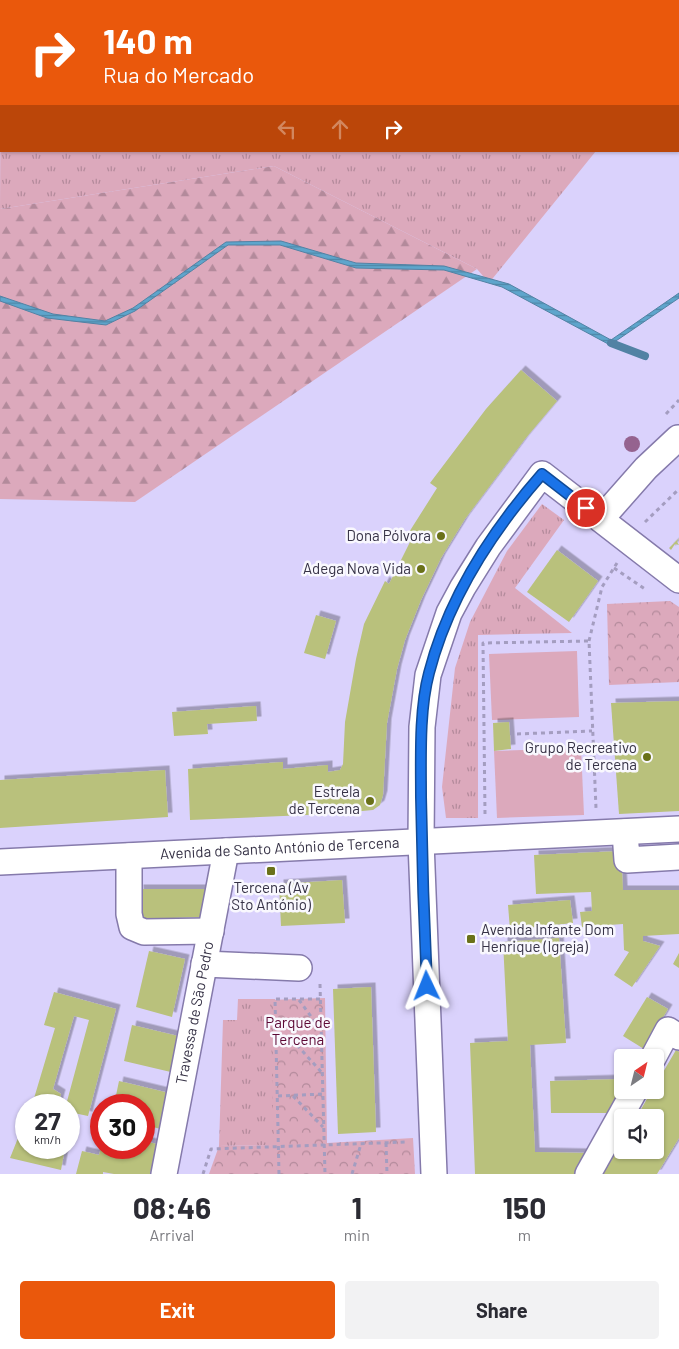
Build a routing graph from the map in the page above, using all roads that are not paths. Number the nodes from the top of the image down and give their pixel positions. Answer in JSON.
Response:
{"nodes":[{"id":1,"x":678,"y":438,"type":"dead end"},
{"id":2,"x":601,"y":519,"type":"junction"},
{"id":3,"x":636,"y":546,"type":"junction"},
{"id":4,"x":679,"y":564,"type":"edge"},
{"id":5,"x":679,"y":580,"type":"edge"},
{"id":6,"x":679,"y":830,"type":"edge"},
{"id":7,"x":626,"y":832,"type":"junction"},
{"id":8,"x":421,"y":842,"type":"junction"},
{"id":9,"x":226,"y":851,"type":"junction"},
{"id":10,"x":129,"y":856,"type":"junction"},
{"id":11,"x":679,"y":857,"type":"edge"},
{"id":12,"x":0,"y":862,"type":"edge"},
{"id":13,"x":211,"y":931,"type":"junction"},
{"id":14,"x":204,"y":964,"type":"junction"},
{"id":15,"x":299,"y":968,"type":"road end"},
{"id":16,"x":679,"y":1037,"type":"edge"},
{"id":17,"x":658,"y":1049,"type":"edge"},
{"id":18,"x":630,"y":1099,"type":"edge"},
{"id":19,"x":164,"y":1174,"type":"edge"},
{"id":20,"x":434,"y":1174,"type":"edge"},
{"id":21,"x":588,"y":1174,"type":"edge"}],
"edges":[{"from":1,"to":2,"type":"street"},
{"from":2,"to":3,"type":"street"},
{"from":2,"to":8,"type":"street"},
{"from":3,"to":4,"type":"street"},
{"from":3,"to":5,"type":"street"},
{"from":6,"to":7,"type":"street","name":"Avenida de Santo António de Tercena"},
{"from":7,"to":8,"type":"street","name":"Avenida de Santo António de Tercena"},
{"from":7,"to":11,"type":"street"},
{"from":8,"to":9,"type":"street","name":"Avenida de Santo António de Tercena"},
{"from":8,"to":20,"type":"street"},
{"from":9,"to":10,"type":"street","name":"Avenida de Santo António de Tercena"},
{"from":9,"to":13,"type":"street","name":"Travessa de São Pedro"},
{"from":10,"to":12,"type":"street","name":"Avenida de Santo António de Tercena"},
{"from":10,"to":13,"type":"street"},
{"from":13,"to":14,"type":"street","name":"Travessa de São Pedro"},
{"from":14,"to":15,"type":"street"},
{"from":14,"to":19,"type":"street","name":"Travessa de São Pedro"},
{"from":16,"to":17,"type":"street"},
{"from":18,"to":21,"type":"street"}]}
